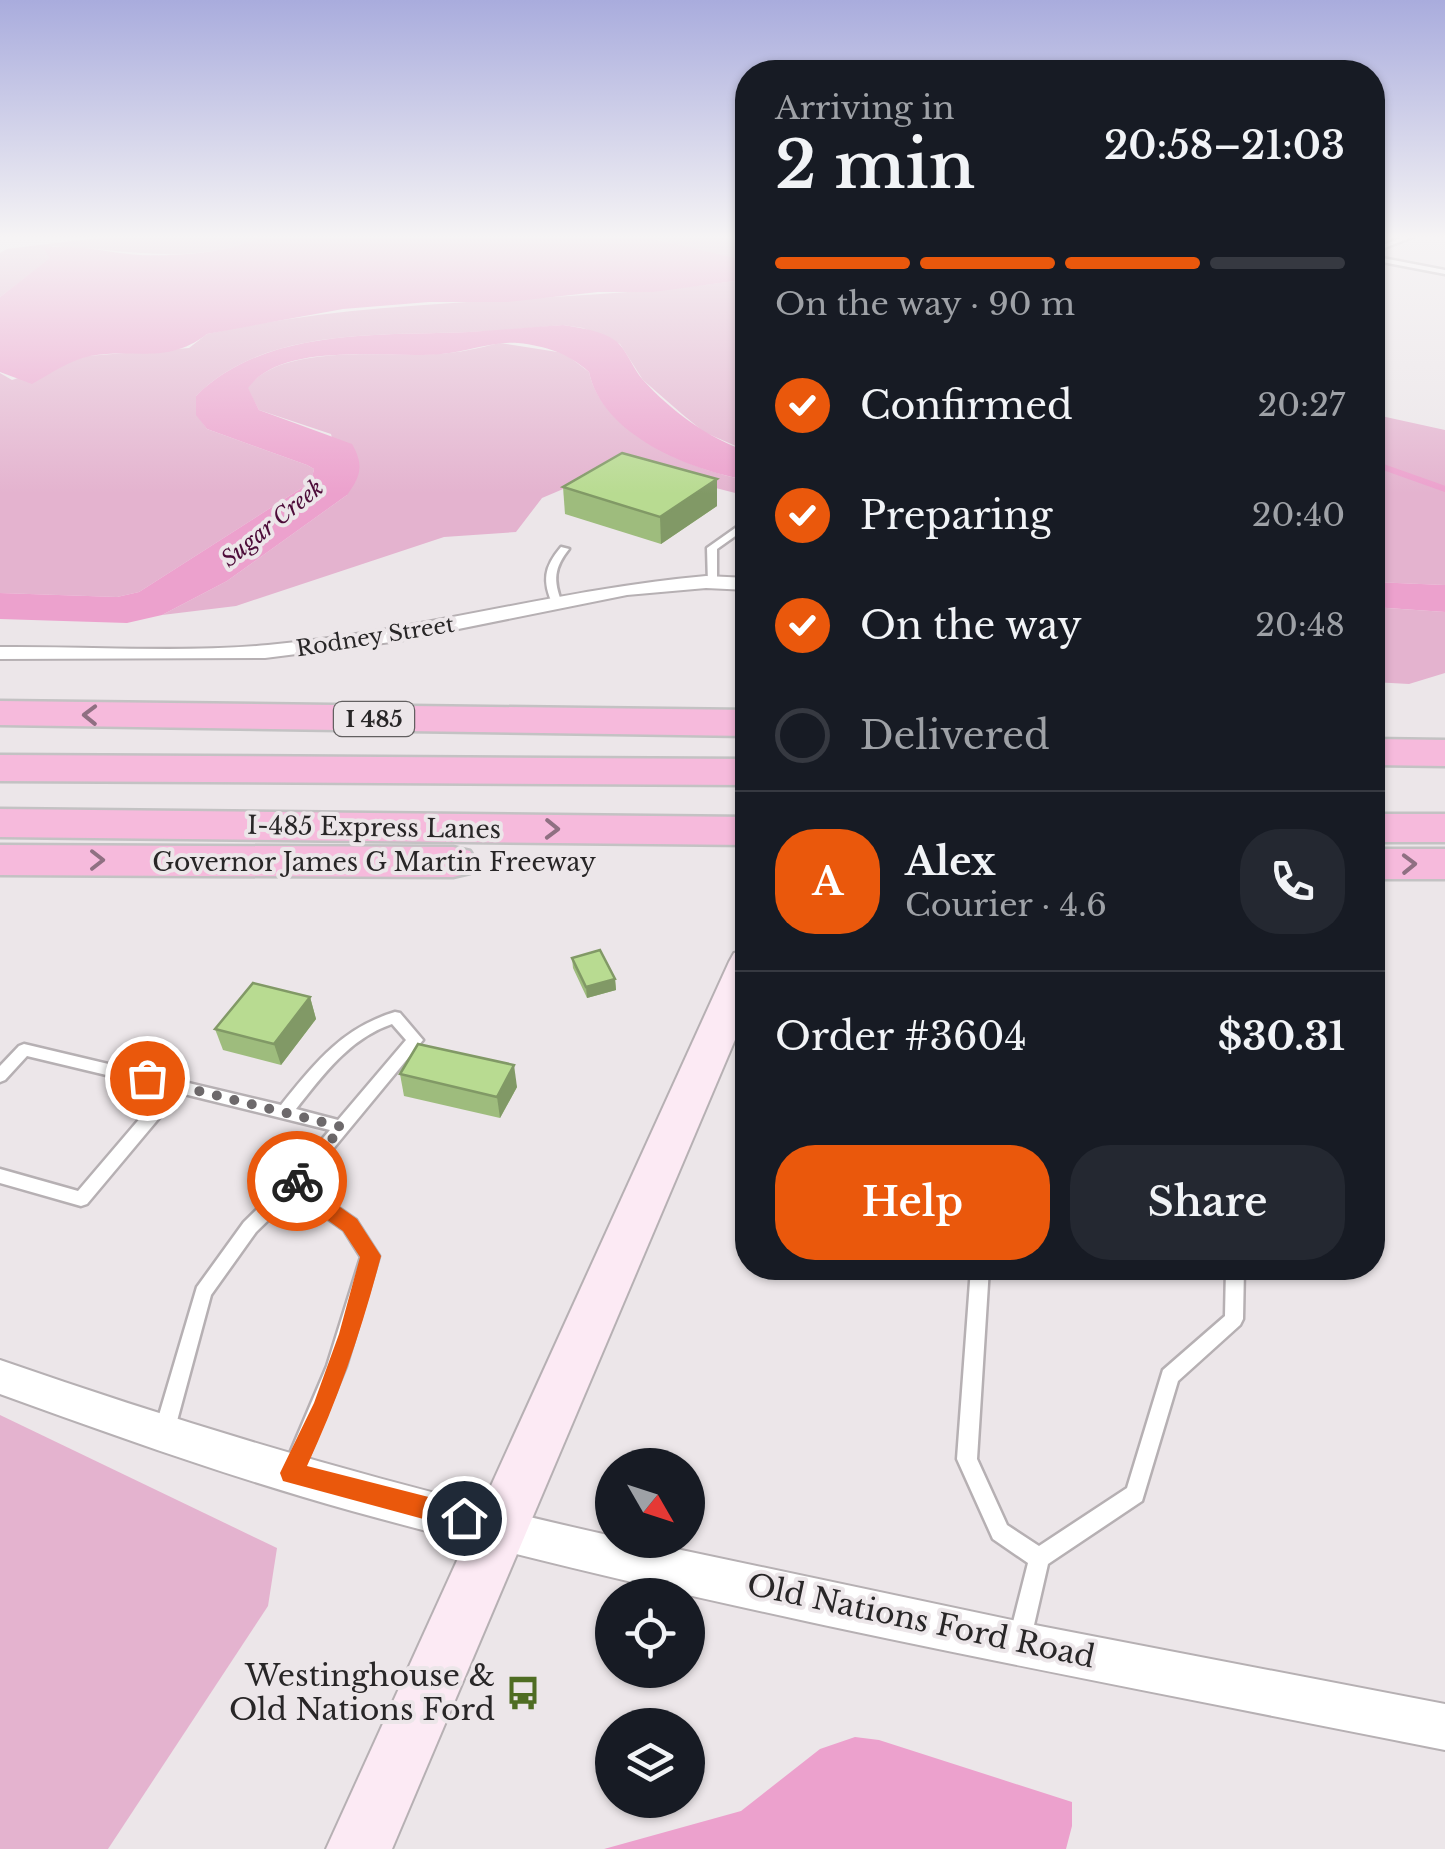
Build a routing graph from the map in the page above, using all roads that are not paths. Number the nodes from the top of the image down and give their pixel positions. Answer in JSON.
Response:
{"nodes":[{"id":1,"x":735,"y":531,"type":"edge"},
{"id":2,"x":564,"y":549,"type":"dead end"},
{"id":3,"x":712,"y":582,"type":"junction"},
{"id":4,"x":735,"y":583,"type":"edge"},
{"id":5,"x":557,"y":604,"type":"junction"},
{"id":6,"x":0,"y":652,"type":"edge"},
{"id":7,"x":0,"y":713,"type":"edge"},
{"id":8,"x":735,"y":723,"type":"edge"},
{"id":9,"x":1385,"y":730,"type":"edge"},
{"id":10,"x":1445,"y":730,"type":"edge"},
{"id":11,"x":0,"y":743,"type":"edge"},
{"id":12,"x":735,"y":746,"type":"edge"},
{"id":13,"x":1385,"y":752,"type":"edge"},
{"id":14,"x":1445,"y":753,"type":"edge"},
{"id":15,"x":0,"y":768,"type":"edge"},
{"id":16,"x":735,"y":772,"type":"edge"},
{"id":17,"x":0,"y":793,"type":"edge"},
{"id":18,"x":735,"y":796,"type":"edge"},
{"id":19,"x":0,"y":823,"type":"edge"},
{"id":20,"x":1385,"y":828,"type":"edge"},
{"id":21,"x":1445,"y":828,"type":"edge"},
{"id":22,"x":726,"y":847,"type":"edge"},
{"id":23,"x":0,"y":860,"type":"edge"},
{"id":24,"x":1385,"y":864,"type":"edge"},
{"id":25,"x":1445,"y":864,"type":"edge"},
{"id":26,"x":735,"y":992,"type":"edge"},
{"id":27,"x":0,"y":1076,"type":"edge"},
{"id":28,"x":177,"y":1086,"type":"junction"},
{"id":29,"x":285,"y":1112,"type":"junction"},
{"id":30,"x":342,"y":1127,"type":"junction"},
{"id":31,"x":0,"y":1176,"type":"edge"},
{"id":32,"x":294,"y":1185,"type":"junction"},
{"id":33,"x":979,"y":1280,"type":"edge"},
{"id":34,"x":1235,"y":1280,"type":"edge"},
{"id":35,"x":0,"y":1376,"type":"edge"},
{"id":36,"x":164,"y":1433,"type":"junction"},
{"id":37,"x":292,"y":1473,"type":"junction"},
{"id":38,"x":501,"y":1527,"type":"junction"},
{"id":39,"x":1039,"y":1558,"type":"junction"},
{"id":40,"x":1018,"y":1643,"type":"junction"},
{"id":41,"x":1445,"y":1728,"type":"edge"},
{"id":42,"x":358,"y":1849,"type":"edge"}],
"edges":[{"from":1,"to":3,"type":"lane"},
{"from":2,"to":5,"type":"lane"},
{"from":3,"to":4,"type":"street","name":"Rodney Street"},
{"from":3,"to":5,"type":"street","name":"Rodney Street"},
{"from":5,"to":6,"type":"street","name":"Rodney Street"},
{"from":8,"to":7,"type":"highway","number":"I 485","one_way":true},
{"from":9,"to":10,"type":"highway"},
{"from":11,"to":12,"type":"highway","number":"I 485"},
{"from":13,"to":14,"type":"highway"},
{"from":15,"to":16,"type":"highway"},
{"from":17,"to":18,"type":"highway"},
{"from":19,"to":22,"type":"highway","name":"I-485 Express Lanes","one_way":true},
{"from":20,"to":21,"type":"highway"},
{"from":23,"to":22,"type":"highway","name":"Governor James G Martin Freeway","one_way":true},
{"from":24,"to":25,"type":"highway","one_way":true},
{"from":26,"to":38,"type":"main road"},
{"from":27,"to":28,"type":"lane"},
{"from":28,"to":29,"type":"lane"},
{"from":28,"to":31,"type":"lane"},
{"from":29,"to":30,"type":"lane"},
{"from":29,"to":30,"type":"lane"},
{"from":30,"to":32,"type":"lane"},
{"from":32,"to":36,"type":"lane"},
{"from":32,"to":37,"type":"lane"},
{"from":33,"to":39,"type":"lane"},
{"from":34,"to":39,"type":"lane"},
{"from":35,"to":36,"type":"street","name":"Old Nations Ford Road"},
{"from":36,"to":37,"type":"street","name":"Old Nations Ford Road"},
{"from":37,"to":38,"type":"street","name":"Old Nations Ford Road"},
{"from":38,"to":40,"type":"street","name":"Old Nations Ford Road"},
{"from":38,"to":42,"type":"main road"},
{"from":39,"to":40,"type":"lane"},
{"from":40,"to":41,"type":"street","name":"Old Nations Ford Road"}]}
